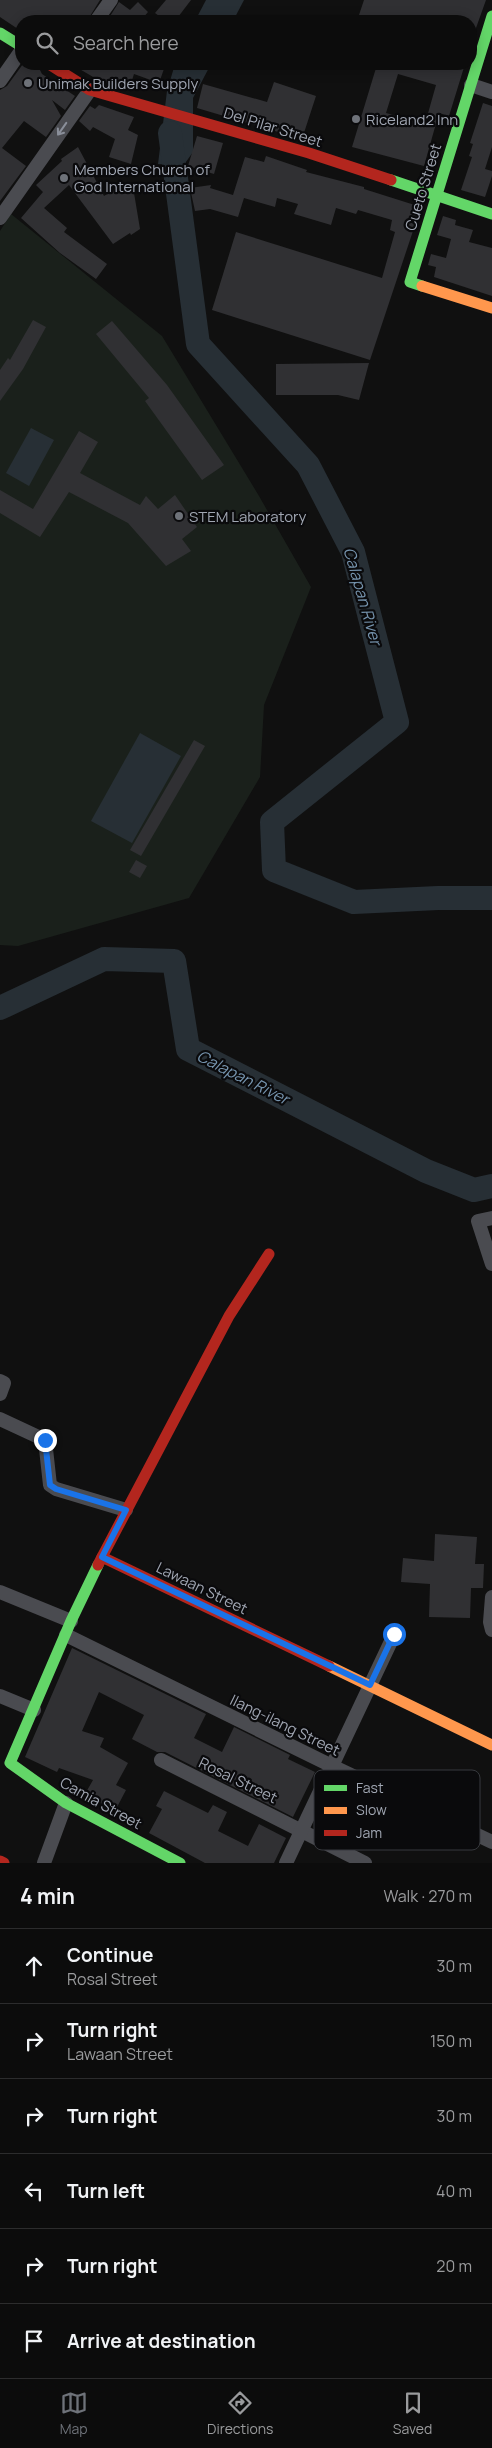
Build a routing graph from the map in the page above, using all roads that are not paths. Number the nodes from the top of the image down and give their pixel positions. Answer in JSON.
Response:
{"nodes":[{"id":1,"x":111,"y":0,"type":"edge"},
{"id":2,"x":100,"y":15,"type":"edge"},
{"id":3,"x":492,"y":16,"type":"edge"},
{"id":4,"x":0,"y":33,"type":"edge"},
{"id":5,"x":15,"y":42,"type":"edge"},
{"id":6,"x":15,"y":60,"type":"edge"},
{"id":7,"x":477,"y":68,"type":"edge"},
{"id":8,"x":63,"y":70,"type":"edge"},
{"id":9,"x":476,"y":70,"type":"edge"},
{"id":10,"x":0,"y":82,"type":"edge"},
{"id":11,"x":472,"y":85,"type":"junction"},
{"id":12,"x":90,"y":90,"type":"junction"},
{"id":13,"x":492,"y":92,"type":"edge"},
{"id":14,"x":436,"y":196,"type":"junction"},
{"id":15,"x":492,"y":214,"type":"edge"},
{"id":16,"x":0,"y":218,"type":"edge"},
{"id":17,"x":492,"y":308,"type":"edge"},
{"id":18,"x":492,"y":1218,"type":"edge"},
{"id":19,"x":269,"y":1254,"type":"dead end"},
{"id":20,"x":492,"y":1264,"type":"edge"},
{"id":21,"x":0,"y":1381,"type":"edge"},
{"id":22,"x":0,"y":1394,"type":"edge"},
{"id":23,"x":0,"y":1419,"type":"edge"},
{"id":24,"x":126,"y":1510,"type":"junction"},
{"id":25,"x":102,"y":1557,"type":"junction"},
{"id":26,"x":0,"y":1592,"type":"edge"},
{"id":27,"x":492,"y":1597,"type":"edge"},
{"id":28,"x":70,"y":1621,"type":"junction"},
{"id":29,"x":492,"y":1630,"type":"edge"},
{"id":30,"x":394,"y":1634,"type":"dead end"},
{"id":31,"x":66,"y":1635,"type":"junction"},
{"id":32,"x":370,"y":1685,"type":"junction"},
{"id":33,"x":0,"y":1696,"type":"edge"},
{"id":34,"x":34,"y":1710,"type":"junction"},
{"id":35,"x":492,"y":1745,"type":"edge"},
{"id":36,"x":161,"y":1760,"type":"dead end"},
{"id":37,"x":332,"y":1766,"type":"junction"},
{"id":38,"x":330,"y":1770,"type":"edge"},
{"id":39,"x":340,"y":1770,"type":"edge"},
{"id":40,"x":66,"y":1803,"type":"junction"},
{"id":41,"x":314,"y":1804,"type":"edge"},
{"id":42,"x":302,"y":1830,"type":"junction"},
{"id":43,"x":314,"y":1836,"type":"edge"},
{"id":44,"x":480,"y":1836,"type":"edge"},
{"id":45,"x":492,"y":1842,"type":"edge"},
{"id":46,"x":340,"y":1850,"type":"edge"},
{"id":47,"x":0,"y":1861,"type":"edge"},
{"id":48,"x":4,"y":1863,"type":"edge"},
{"id":49,"x":44,"y":1863,"type":"edge"},
{"id":50,"x":180,"y":1863,"type":"edge"},
{"id":51,"x":286,"y":1863,"type":"edge"},
{"id":52,"x":365,"y":1863,"type":"edge"}],
"edges":[{"from":1,"to":2,"type":"street"},
{"from":3,"to":7,"type":"street","name":"Cueto Street"},
{"from":4,"to":5,"type":"street"},
{"from":6,"to":10,"type":"street"},
{"from":8,"to":12,"type":"street","name":"Del Pilar Street"},
{"from":9,"to":11,"type":"street","name":"Cueto Street"},
{"from":11,"to":13,"type":"street"},
{"from":11,"to":14,"type":"street","name":"Cueto Street"},
{"from":12,"to":14,"type":"street","name":"Del Pilar Street"},
{"from":12,"to":16,"type":"street","one_way":true},
{"from":14,"to":15,"type":"street","name":"Del Pilar Street"},
{"from":14,"to":17,"type":"street","name":"Cueto Street"},
{"from":18,"to":20,"type":"street"},
{"from":19,"to":24,"type":"street"},
{"from":21,"to":22,"type":"street"},
{"from":23,"to":24,"type":"street"},
{"from":24,"to":25,"type":"street"},
{"from":25,"to":28,"type":"street"},
{"from":25,"to":32,"type":"street","name":"Lawaan Street"},
{"from":26,"to":28,"type":"street"},
{"from":27,"to":29,"type":"street"},
{"from":28,"to":31,"type":"street"},
{"from":30,"to":32,"type":"street"},
{"from":31,"to":34,"type":"street"},
{"from":31,"to":37,"type":"street","name":"Ilang-ilang Street"},
{"from":32,"to":35,"type":"street","name":"Lawaan Street"},
{"from":32,"to":37,"type":"street"},
{"from":33,"to":34,"type":"street"},
{"from":34,"to":40,"type":"street","name":"Camia Street"},
{"from":36,"to":42,"type":"street","name":"Rosal Street"},
{"from":37,"to":38,"type":"street"},
{"from":37,"to":39,"type":"street","name":"Ilang-ilang Street"},
{"from":40,"to":49,"type":"street"},
{"from":40,"to":50,"type":"street","name":"Camia Street"},
{"from":41,"to":42,"type":"street"},
{"from":42,"to":43,"type":"street","name":"Rosal Street"},
{"from":42,"to":51,"type":"street"},
{"from":44,"to":45,"type":"street","name":"Ilang-ilang Street"},
{"from":46,"to":52,"type":"street","name":"Rosal Street"},
{"from":47,"to":48,"type":"street"}]}
